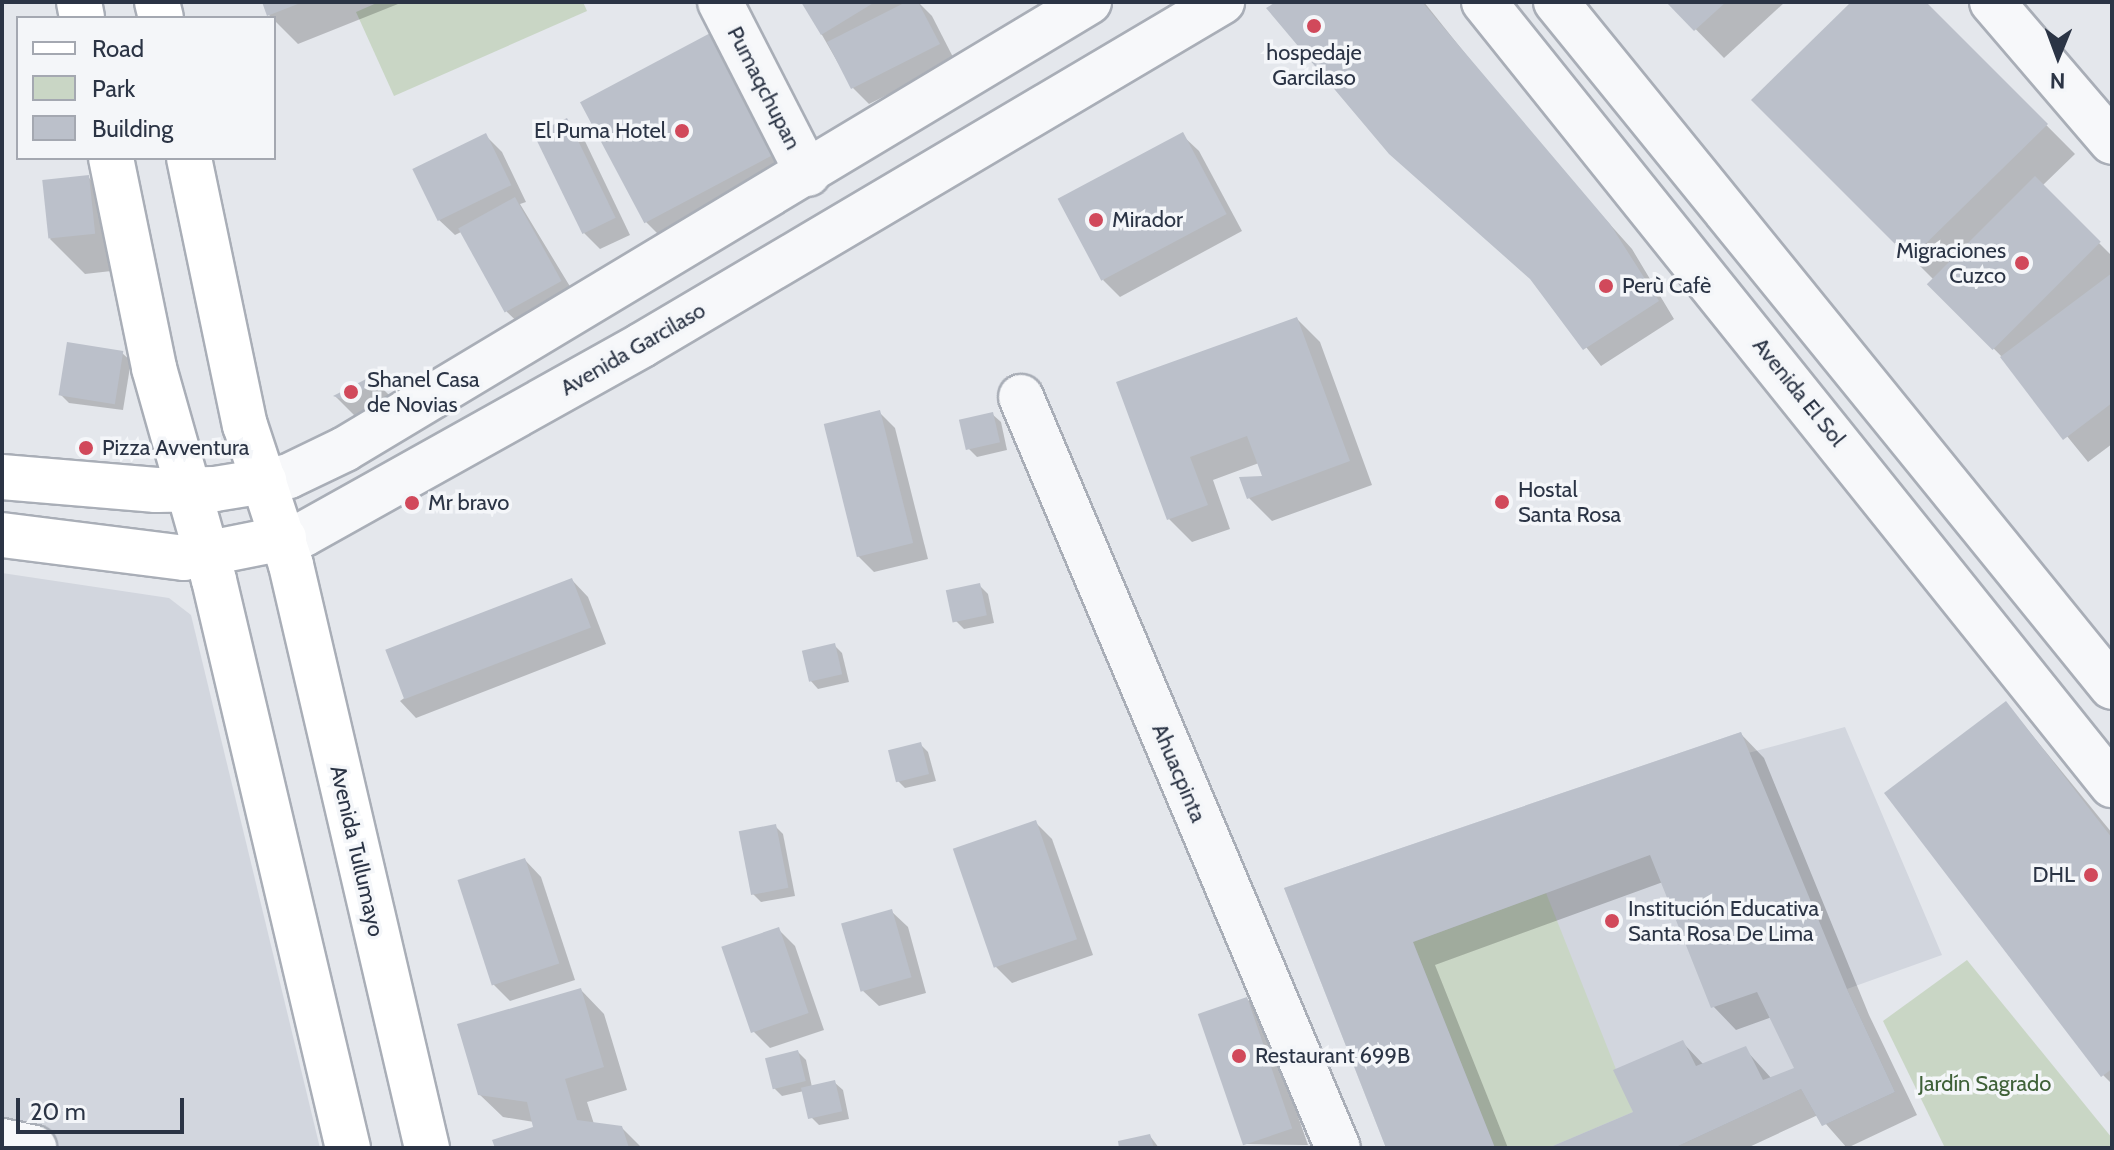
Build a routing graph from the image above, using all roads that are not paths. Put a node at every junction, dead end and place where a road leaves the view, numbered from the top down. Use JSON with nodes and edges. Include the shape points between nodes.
{"nodes":[{"id":1,"x":720,"y":2,"type":"edge"},
{"id":2,"x":1089,"y":2,"type":"edge"},
{"id":3,"x":1222,"y":2,"type":"edge"},
{"id":4,"x":1484,"y":2,"type":"edge"},
{"id":5,"x":1556,"y":2,"type":"edge"},
{"id":6,"x":1992,"y":2,"type":"edge"},
{"id":7,"x":2112,"y":142,"type":"edge"},
{"id":8,"x":111,"y":160,"type":"edge"},
{"id":9,"x":189,"y":160,"type":"edge"},
{"id":10,"x":808,"y":174,"type":"junction"},
{"id":11,"x":1021,"y":397,"type":"dead end"},
{"id":12,"x":261,"y":472,"type":"junction"},
{"id":13,"x":2,"y":477,"type":"edge"},
{"id":14,"x":186,"y":489,"type":"junction"},
{"id":15,"x":2,"y":535,"type":"edge"},
{"id":16,"x":286,"y":546,"type":"junction"},
{"id":17,"x":210,"y":567,"type":"junction"},
{"id":18,"x":2112,"y":687,"type":"edge"},
{"id":19,"x":2112,"y":785,"type":"edge"},
{"id":20,"x":2,"y":1141,"type":"edge"},
{"id":21,"x":34,"y":1148,"type":"edge"},
{"id":22,"x":348,"y":1148,"type":"edge"},
{"id":23,"x":427,"y":1148,"type":"edge"},
{"id":24,"x":1338,"y":1148,"type":"edge"}],
"edges":[{"from":1,"to":10,"type":"street","name":"Pumaqchupan"},
{"from":2,"to":10,"type":"street"},
{"from":3,"to":16,"type":"street","name":"Avenida Garcilaso","via":[[642,345]]},
{"from":4,"to":19,"type":"street","name":"Avenida El Sol"},
{"from":5,"to":18,"type":"street"},
{"from":6,"to":7,"type":"street"},
{"from":8,"to":14,"type":"main road"},
{"from":9,"to":12,"type":"main road","via":[[243,415]]},
{"from":10,"to":12,"type":"street","via":[[345,449],[289,476]]},
{"from":11,"to":24,"type":"street","name":"Ahuacpinta"},
{"from":12,"to":14,"type":"main road"},
{"from":12,"to":16,"type":"main road","name":"Avenida Tullumayo"},
{"from":13,"to":14,"type":"main road"},
{"from":14,"to":17,"type":"main road"},
{"from":15,"to":17,"type":"main road","name":"Avenida Garcilaso"},
{"from":16,"to":17,"type":"main road","name":"Avenida Garcilaso"},
{"from":16,"to":23,"type":"main road","name":"Avenida Tullumayo"},
{"from":17,"to":22,"type":"main road"},
{"from":20,"to":21,"type":"street"}]}
